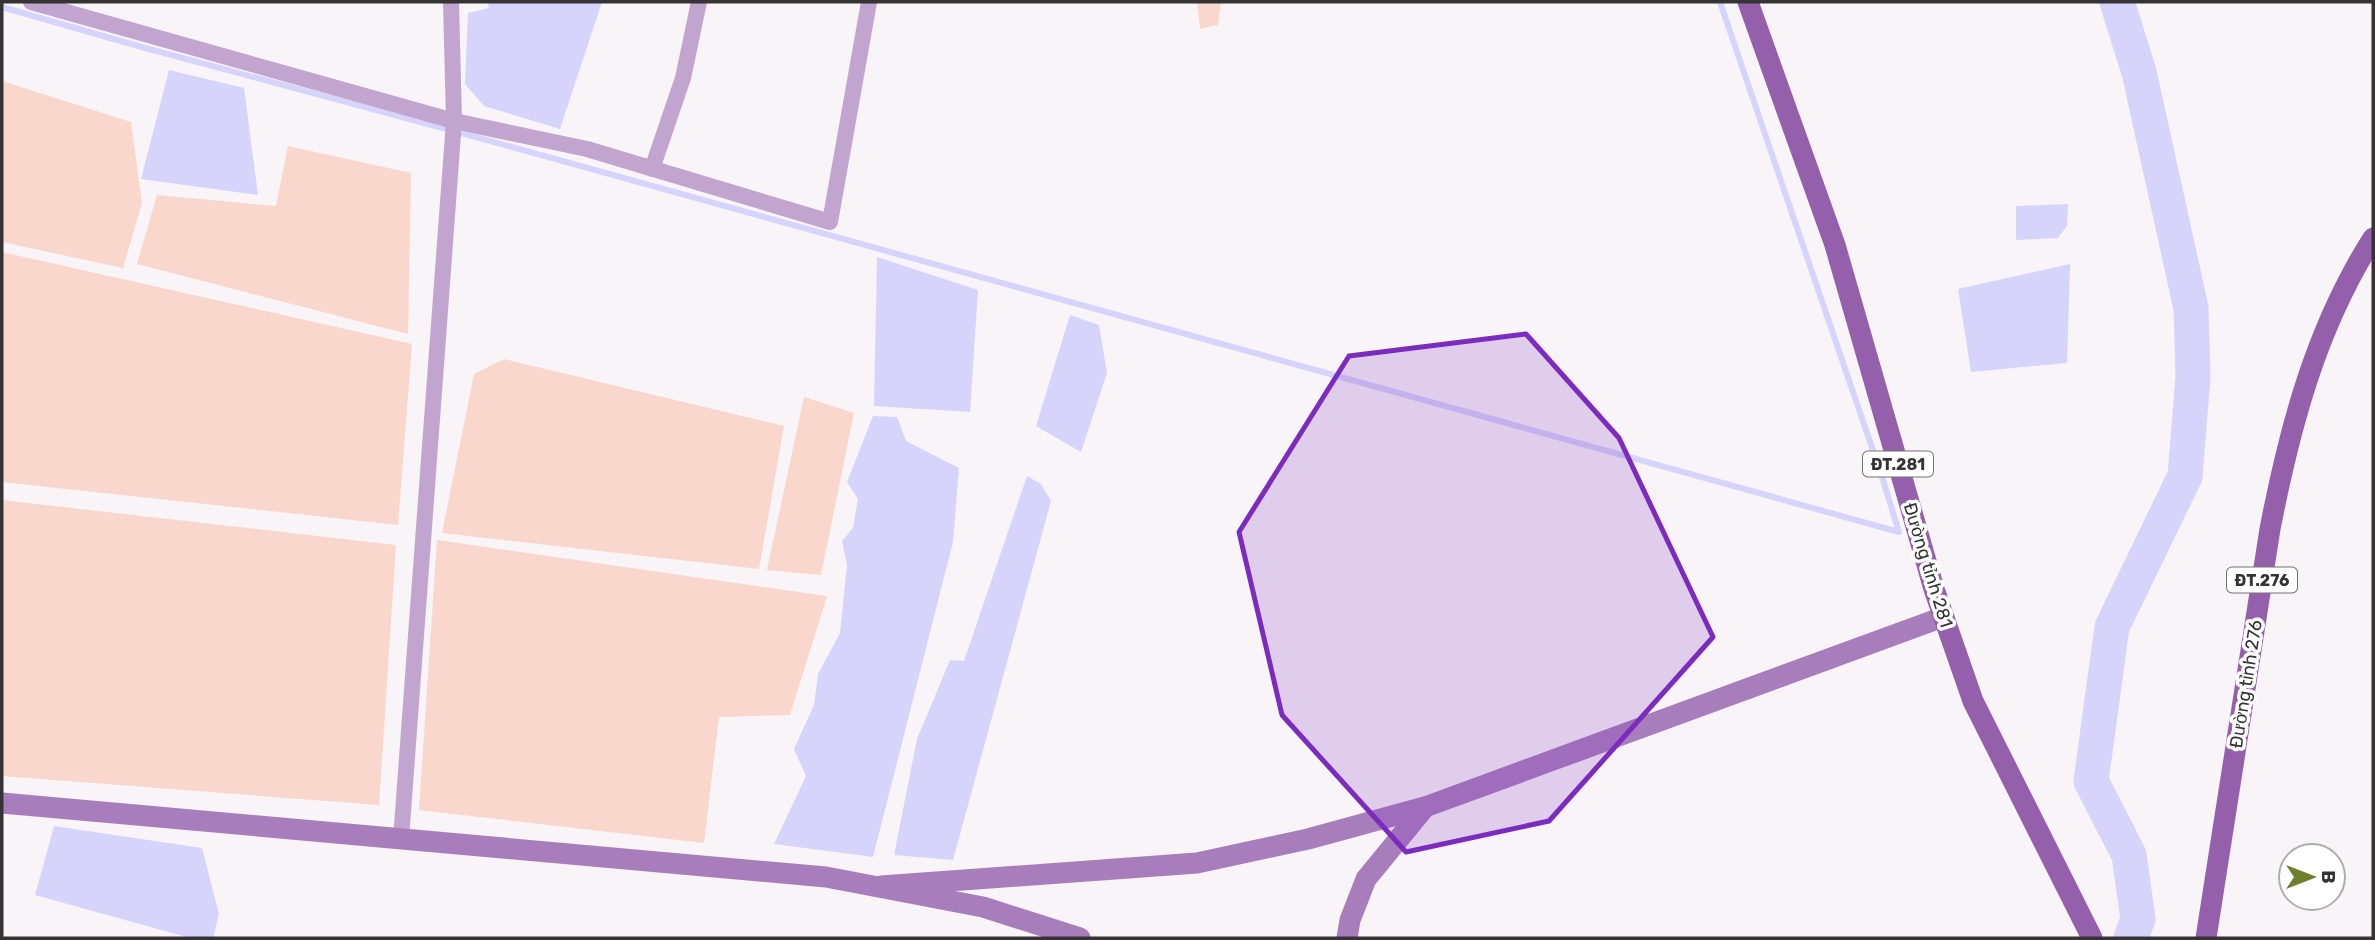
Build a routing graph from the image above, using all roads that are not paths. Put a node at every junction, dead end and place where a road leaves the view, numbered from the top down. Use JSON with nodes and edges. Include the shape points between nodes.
{"nodes":[{"id":1,"x":31,"y":2,"type":"edge"},
{"id":2,"x":451,"y":2,"type":"edge"},
{"id":3,"x":699,"y":2,"type":"edge"},
{"id":4,"x":869,"y":2,"type":"edge"},
{"id":5,"x":1748,"y":2,"type":"edge"},
{"id":6,"x":454,"y":121,"type":"junction"},
{"id":7,"x":652,"y":169,"type":"junction"},
{"id":8,"x":2373,"y":239,"type":"edge"},
{"id":9,"x":1943,"y":617,"type":"junction"},
{"id":10,"x":2,"y":803,"type":"edge"},
{"id":11,"x":1425,"y":807,"type":"junction"},
{"id":12,"x":401,"y":839,"type":"junction"},
{"id":13,"x":881,"y":886,"type":"junction"},
{"id":14,"x":1080,"y":938,"type":"edge"},
{"id":15,"x":1348,"y":938,"type":"edge"},
{"id":16,"x":2092,"y":938,"type":"edge"},
{"id":17,"x":2206,"y":938,"type":"edge"}],
"edges":[{"from":1,"to":6,"type":"street"},
{"from":2,"to":6,"type":"street"},
{"from":3,"to":7,"type":"street","via":[[680,89]]},
{"from":4,"to":7,"type":"street","via":[[830,222]]},
{"from":5,"to":9,"type":"main road","name":"Đường tỉnh 281","number":"ĐT.281","via":[[1835,246]]},
{"from":6,"to":7,"type":"street","via":[[587,149]]},
{"from":6,"to":12,"type":"street"},
{"from":8,"to":17,"type":"main road","name":"Đường tỉnh 276","number":"ĐT.276","via":[[2329,319],[2305,383],[2282,468]]},
{"from":9,"to":11,"type":"main road"},
{"from":9,"to":16,"type":"main road","name":"Đường tỉnh 281","number":"ĐT.281","via":[[1973,701]]},
{"from":10,"to":12,"type":"main road"},
{"from":11,"to":13,"type":"main road","via":[[1197,863]]},
{"from":11,"to":15,"type":"main road","via":[[1366,879]]},
{"from":12,"to":13,"type":"main road","via":[[826,877]]},
{"from":13,"to":14,"type":"main road","via":[[983,907]]}]}
